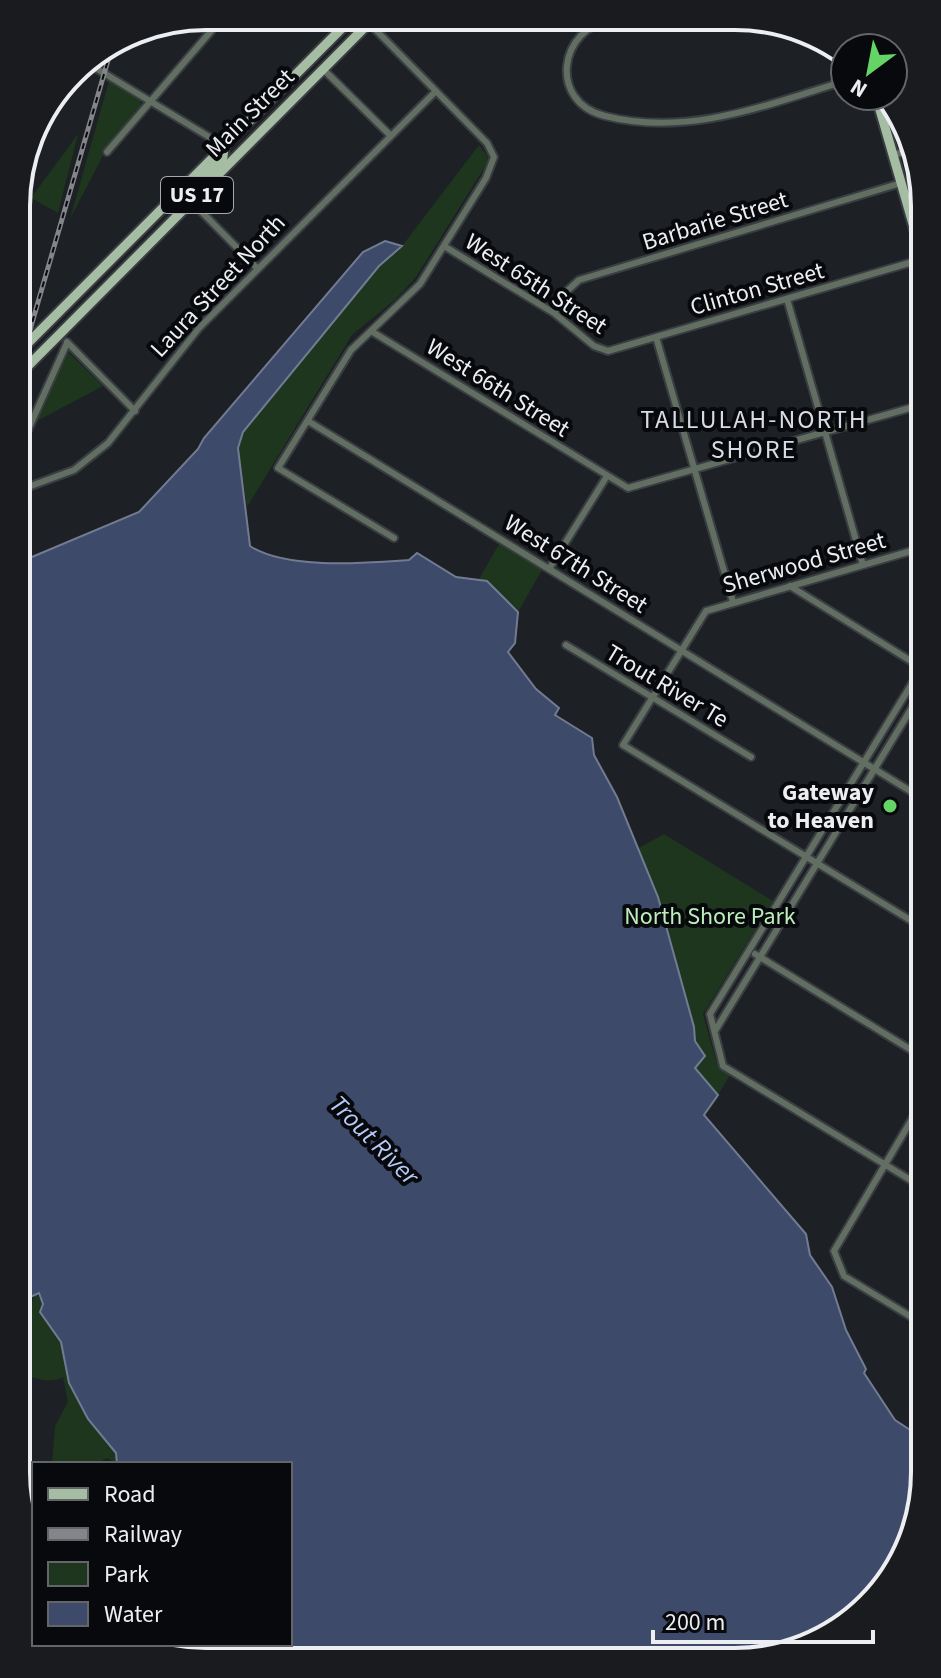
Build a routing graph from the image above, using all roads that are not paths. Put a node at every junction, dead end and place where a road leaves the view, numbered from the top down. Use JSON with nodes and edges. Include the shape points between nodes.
{"nodes":[{"id":1,"x":212,"y":30,"type":"edge"},
{"id":2,"x":340,"y":30,"type":"edge"},
{"id":3,"x":362,"y":30,"type":"edge"},
{"id":4,"x":381,"y":30,"type":"edge"},
{"id":5,"x":585,"y":30,"type":"edge"},
{"id":6,"x":96,"y":68,"type":"edge"},
{"id":7,"x":323,"y":69,"type":"junction"},
{"id":8,"x":829,"y":86,"type":"edge"},
{"id":9,"x":436,"y":91,"type":"junction"},
{"id":10,"x":150,"y":101,"type":"junction"},
{"id":11,"x":881,"y":112,"type":"edge"},
{"id":12,"x":391,"y":136,"type":"junction"},
{"id":13,"x":224,"y":146,"type":"junction"},
{"id":14,"x":107,"y":152,"type":"dead end"},
{"id":15,"x":903,"y":152,"type":"edge"},
{"id":16,"x":893,"y":155,"type":"junction"},
{"id":17,"x":901,"y":183,"type":"junction"},
{"id":18,"x":191,"y":201,"type":"junction"},
{"id":19,"x":911,"y":217,"type":"edge"},
{"id":20,"x":160,"y":232,"type":"junction"},
{"id":21,"x":444,"y":246,"type":"junction"},
{"id":22,"x":911,"y":262,"type":"edge"},
{"id":23,"x":257,"y":268,"type":"junction"},
{"id":24,"x":84,"y":287,"type":"junction"},
{"id":25,"x":95,"y":297,"type":"junction"},
{"id":26,"x":787,"y":299,"type":"junction"},
{"id":27,"x":554,"y":313,"type":"junction"},
{"id":28,"x":371,"y":331,"type":"junction"},
{"id":29,"x":58,"y":335,"type":"junction"},
{"id":30,"x":656,"y":337,"type":"junction"},
{"id":31,"x":30,"y":341,"type":"edge"},
{"id":32,"x":67,"y":343,"type":"junction"},
{"id":33,"x":608,"y":351,"type":"joint"},
{"id":34,"x":30,"y":364,"type":"edge"},
{"id":35,"x":911,"y":408,"type":"edge"},
{"id":36,"x":135,"y":411,"type":"junction"},
{"id":37,"x":308,"y":421,"type":"junction"},
{"id":38,"x":30,"y":425,"type":"edge"},
{"id":39,"x":826,"y":432,"type":"junction"},
{"id":40,"x":694,"y":471,"type":"junction"},
{"id":41,"x":607,"y":476,"type":"junction"},
{"id":42,"x":30,"y":487,"type":"edge"},
{"id":43,"x":394,"y":538,"type":"dead end"},
{"id":44,"x":911,"y":551,"type":"edge"},
{"id":45,"x":863,"y":565,"type":"junction"},
{"id":46,"x":549,"y":569,"type":"junction"},
{"id":47,"x":790,"y":586,"type":"junction"},
{"id":48,"x":733,"y":602,"type":"junction"},
{"id":49,"x":566,"y":645,"type":"dead end"},
{"id":50,"x":681,"y":649,"type":"junction"},
{"id":51,"x":911,"y":664,"type":"edge"},
{"id":52,"x":911,"y":682,"type":"edge"},
{"id":53,"x":652,"y":697,"type":"junction"},
{"id":54,"x":911,"y":709,"type":"edge"},
{"id":55,"x":751,"y":757,"type":"dead end"},
{"id":56,"x":863,"y":762,"type":"junction"},
{"id":57,"x":873,"y":769,"type":"junction"},
{"id":58,"x":911,"y":792,"type":"edge"},
{"id":59,"x":805,"y":856,"type":"junction"},
{"id":60,"x":817,"y":863,"type":"junction"},
{"id":61,"x":911,"y":920,"type":"edge"},
{"id":62,"x":748,"y":950,"type":"junction"},
{"id":63,"x":758,"y":956,"type":"junction"},
{"id":64,"x":715,"y":1031,"type":"junction"},
{"id":65,"x":911,"y":1050,"type":"edge"},
{"id":66,"x":911,"y":1120,"type":"edge"},
{"id":67,"x":884,"y":1163,"type":"junction"},
{"id":68,"x":911,"y":1180,"type":"edge"},
{"id":69,"x":911,"y":1317,"type":"edge"}],
"edges":[{"from":1,"to":10,"type":"street"},
{"from":2,"to":13,"type":"main road","name":"Main Street","number":"US 17"},
{"from":3,"to":7,"type":"main road","name":"Main Street","number":"US 17"},
{"from":4,"to":9,"type":"street"},
{"from":5,"to":8,"type":"street","via":[[573,42],[567,75],[584,105],[604,116],[683,123],[720,119]]},
{"from":6,"to":10,"type":"street"},
{"from":7,"to":12,"type":"street"},
{"from":7,"to":18,"type":"main road","name":"Main Street","number":"US 17"},
{"from":9,"to":12,"type":"street","name":"Laura Street North"},
{"from":9,"to":21,"type":"street","via":[[494,157]]},
{"from":10,"to":13,"type":"street"},
{"from":10,"to":14,"type":"street"},
{"from":11,"to":16,"type":"main road"},
{"from":12,"to":23,"type":"street","name":"Laura Street North"},
{"from":13,"to":20,"type":"main road","via":[[223,157]]},
{"from":13,"to":24,"type":"main road","name":"Main Street","number":"US 17"},
{"from":15,"to":16,"type":"street"},
{"from":16,"to":17,"type":"main road"},
{"from":17,"to":19,"type":"main road"},
{"from":17,"to":27,"type":"street","name":"Barbarie Street","via":[[579,280]]},
{"from":18,"to":20,"type":"main road","name":"Main Street","number":"US 17"},
{"from":18,"to":23,"type":"street"},
{"from":20,"to":25,"type":"main road","name":"Main Street","number":"US 17"},
{"from":21,"to":27,"type":"street","name":"West 65th Street"},
{"from":21,"to":28,"type":"street","via":[[411,296]]},
{"from":22,"to":26,"type":"street","name":"Clinton Street"},
{"from":23,"to":36,"type":"street","name":"Laura Street North","via":[[184,346]]},
{"from":24,"to":25,"type":"street"},
{"from":24,"to":31,"type":"main road","name":"Main Street","number":"US 17"},
{"from":25,"to":29,"type":"main road","name":"Main Street","number":"US 17"},
{"from":26,"to":30,"type":"street","name":"Clinton Street"},
{"from":26,"to":39,"type":"street"},
{"from":27,"to":33,"type":"street","name":"West 65th Street"},
{"from":28,"to":37,"type":"street","via":[[351,350]]},
{"from":28,"to":41,"type":"street","name":"West 66th Street"},
{"from":29,"to":32,"type":"street"},
{"from":29,"to":34,"type":"main road","name":"Main Street","number":"US 17"},
{"from":30,"to":33,"type":"street","name":"Clinton Street"},
{"from":30,"to":40,"type":"street"},
{"from":32,"to":36,"type":"street"},
{"from":32,"to":38,"type":"street"},
{"from":35,"to":39,"type":"street","name":"West 66th Street"},
{"from":36,"to":42,"type":"street","name":"Laura Street North","via":[[89,460]]},
{"from":37,"to":43,"type":"street","via":[[278,468]]},
{"from":37,"to":46,"type":"street","name":"West 67th Street"},
{"from":39,"to":40,"type":"street","name":"West 66th Street"},
{"from":39,"to":45,"type":"street"},
{"from":40,"to":41,"type":"street","name":"West 66th Street","via":[[628,488]]},
{"from":40,"to":48,"type":"street"},
{"from":41,"to":46,"type":"street"},
{"from":44,"to":45,"type":"street","name":"Sherwood Street"},
{"from":45,"to":47,"type":"street","name":"Sherwood Street"},
{"from":46,"to":50,"type":"street","name":"West 67th Street"},
{"from":47,"to":48,"type":"street","name":"Sherwood Street"},
{"from":47,"to":51,"type":"street"},
{"from":48,"to":50,"type":"street","name":"Sherwood Street","via":[[702,615]]},
{"from":49,"to":53,"type":"street","name":"Trout River Te"},
{"from":50,"to":53,"type":"street"},
{"from":50,"to":56,"type":"street","name":"West 67th Street"},
{"from":52,"to":56,"type":"street"},
{"from":53,"to":55,"type":"street","name":"Trout River Te"},
{"from":53,"to":59,"type":"street","via":[[623,745]]},
{"from":54,"to":57,"type":"street"},
{"from":56,"to":57,"type":"street","name":"West 67th Street"},
{"from":56,"to":59,"type":"street"},
{"from":57,"to":58,"type":"street","name":"West 67th Street"},
{"from":57,"to":60,"type":"street"},
{"from":59,"to":60,"type":"street"},
{"from":59,"to":62,"type":"street"},
{"from":60,"to":61,"type":"street"},
{"from":60,"to":63,"type":"street"},
{"from":62,"to":63,"type":"street"},
{"from":62,"to":64,"type":"street","via":[[710,1014]]},
{"from":63,"to":64,"type":"street"},
{"from":63,"to":65,"type":"street"},
{"from":64,"to":67,"type":"street","via":[[723,1066]]},
{"from":66,"to":67,"type":"street"},
{"from":67,"to":68,"type":"street"},
{"from":67,"to":69,"type":"street","via":[[836,1243],[836,1263],[844,1276]]}]}
